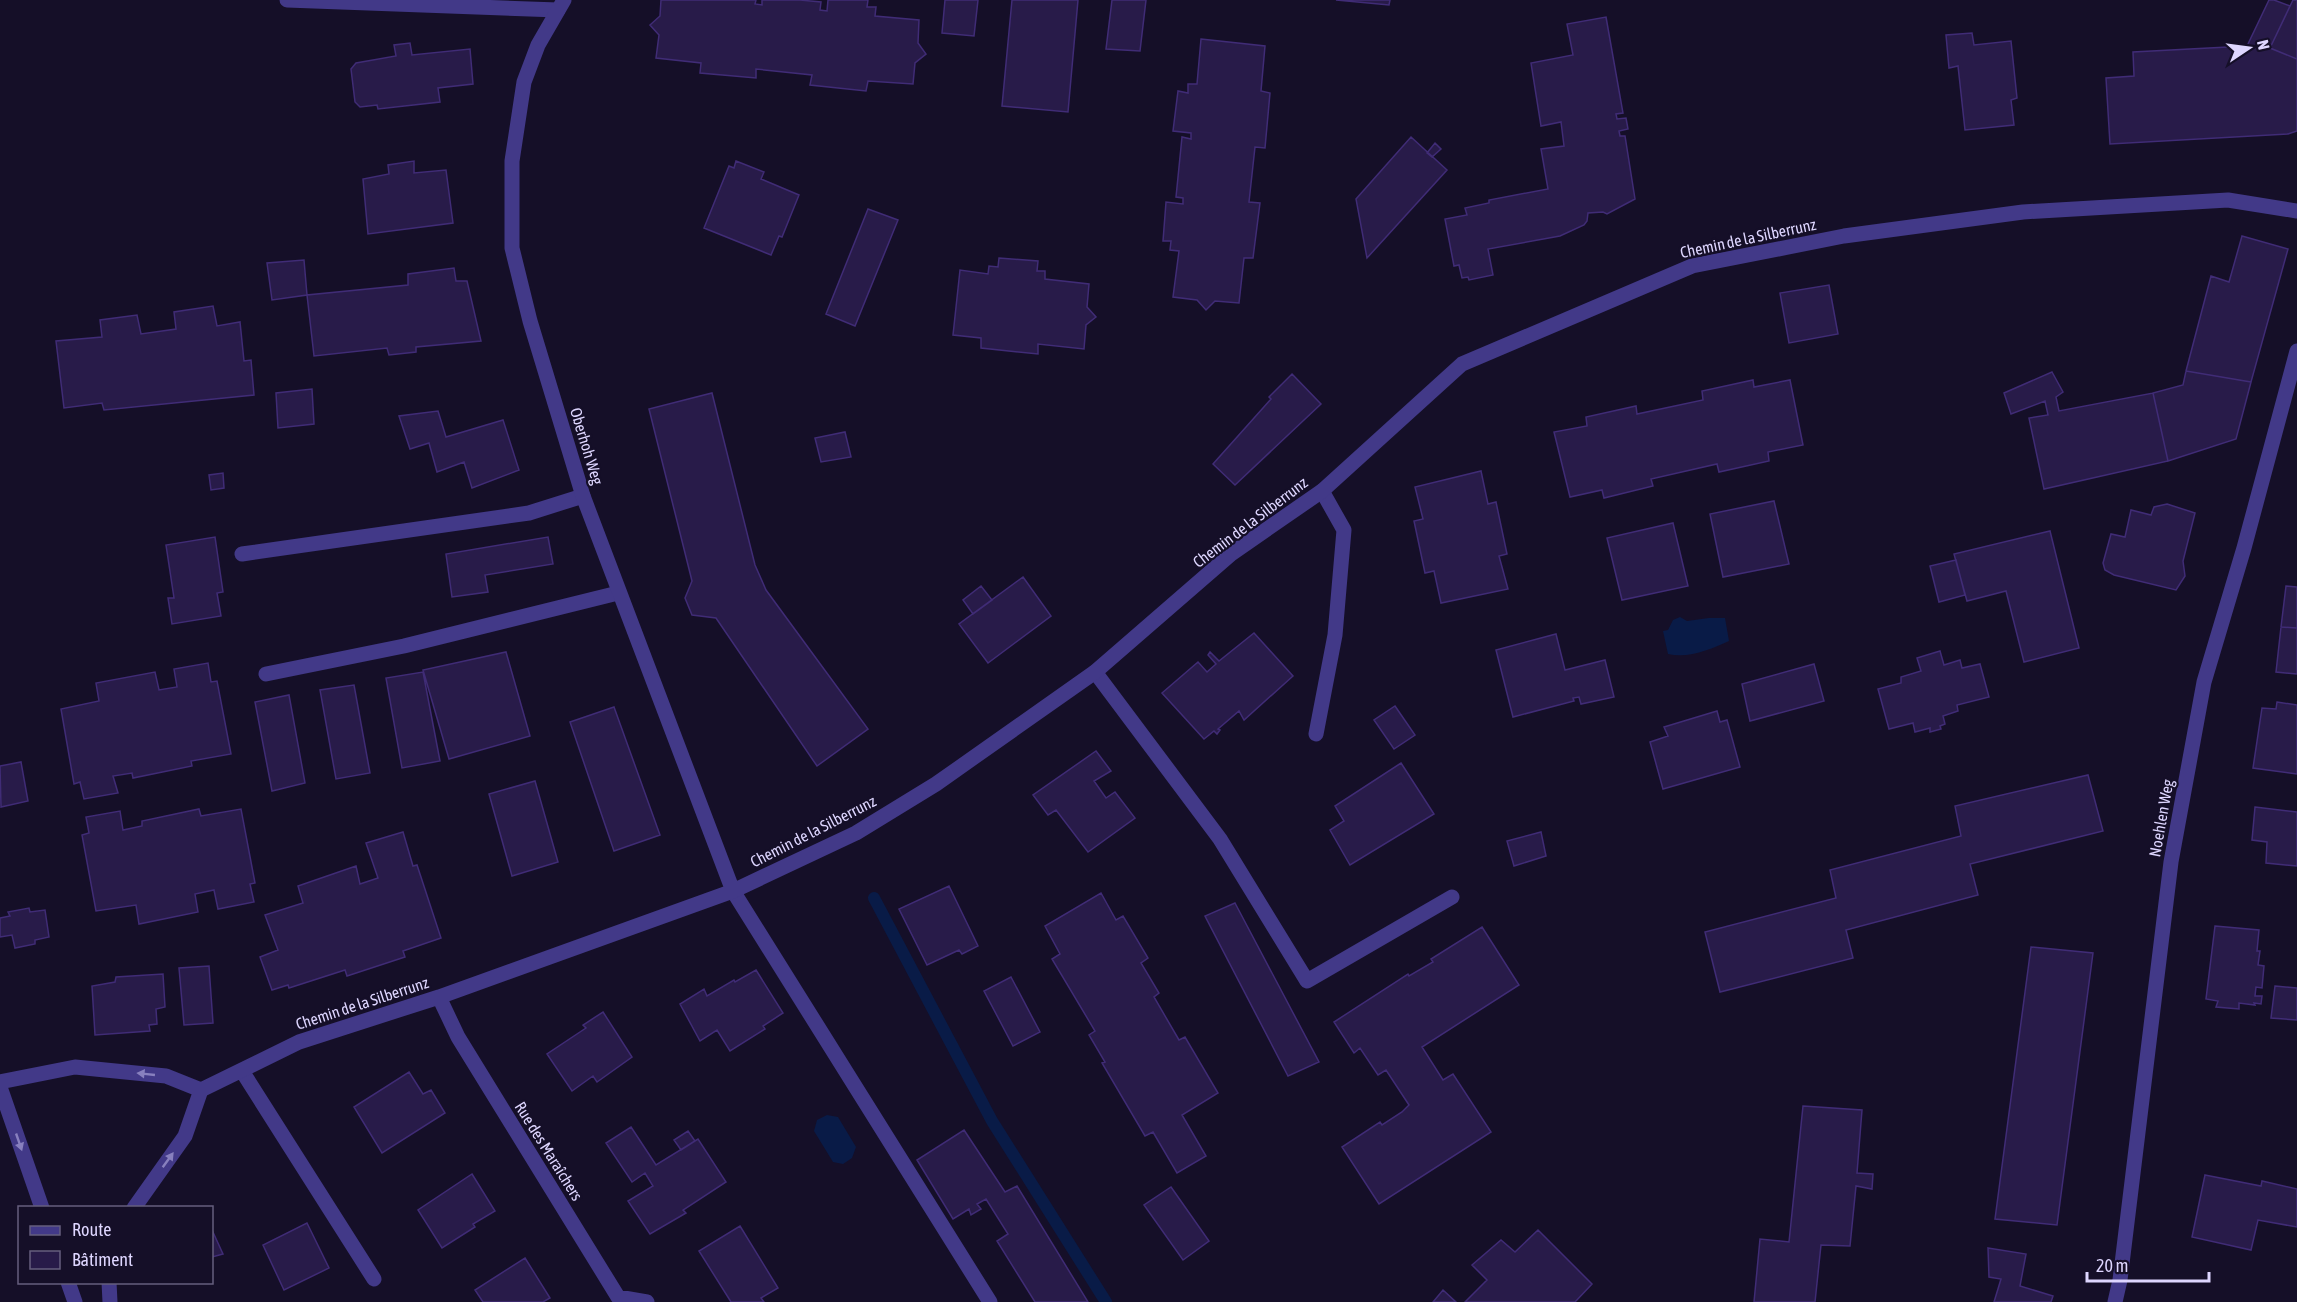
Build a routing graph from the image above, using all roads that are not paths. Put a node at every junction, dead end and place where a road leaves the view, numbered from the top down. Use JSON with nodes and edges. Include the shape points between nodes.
{"nodes":[{"id":1,"x":287,"y":0,"type":"edge"},
{"id":2,"x":561,"y":5,"type":"edge"},
{"id":3,"x":2297,"y":212,"type":"edge"},
{"id":4,"x":2297,"y":351,"type":"edge"},
{"id":5,"x":1322,"y":491,"type":"junction"},
{"id":6,"x":583,"y":496,"type":"junction"},
{"id":7,"x":242,"y":554,"type":"dead end"},
{"id":8,"x":618,"y":593,"type":"junction"},
{"id":9,"x":1095,"y":672,"type":"junction"},
{"id":10,"x":266,"y":674,"type":"dead end"},
{"id":11,"x":1316,"y":734,"type":"dead end"},
{"id":12,"x":733,"y":891,"type":"junction"},
{"id":13,"x":1452,"y":897,"type":"dead end"},
{"id":14,"x":439,"y":997,"type":"junction"},
{"id":15,"x":242,"y":1071,"type":"junction"},
{"id":16,"x":0,"y":1084,"type":"edge"},
{"id":17,"x":201,"y":1090,"type":"junction"},
{"id":18,"x":41,"y":1206,"type":"edge"},
{"id":19,"x":135,"y":1206,"type":"edge"},
{"id":20,"x":374,"y":1279,"type":"dead end"},
{"id":21,"x":69,"y":1284,"type":"edge"},
{"id":22,"x":109,"y":1284,"type":"edge"},
{"id":23,"x":75,"y":1302,"type":"edge"},
{"id":24,"x":110,"y":1302,"type":"edge"},
{"id":25,"x":647,"y":1302,"type":"edge"},
{"id":26,"x":990,"y":1302,"type":"edge"},
{"id":27,"x":2115,"y":1302,"type":"edge"}],
"edges":[{"from":1,"to":2,"type":"street"},
{"from":2,"to":6,"type":"street","name":"Oberhoh Weg","via":[[538,45],[524,82],[512,161],[512,248]]},
{"from":3,"to":5,"type":"street","name":"Chemin de la Silberrunz","via":[[2228,200],[2023,212],[1844,236],[1692,266],[1462,364]]},
{"from":4,"to":27,"type":"street","name":"Noehlen Weg","via":[[2204,682],[2171,862]]},
{"from":5,"to":9,"type":"street","name":"Chemin de la Silberrunz","via":[[1231,554]]},
{"from":5,"to":11,"type":"street","via":[[1344,530],[1335,635]]},
{"from":6,"to":7,"type":"street","via":[[529,513]]},
{"from":6,"to":8,"type":"street","name":"Oberhoh Weg"},
{"from":8,"to":10,"type":"street","via":[[404,646]]},
{"from":8,"to":12,"type":"street","name":"Oberhoh Weg"},
{"from":9,"to":12,"type":"street","name":"Chemin de la Silberrunz","via":[[936,784],[856,833]]},
{"from":9,"to":13,"type":"street","via":[[1220,839],[1307,981]]},
{"from":12,"to":14,"type":"street","name":"Chemin de la Silberrunz"},
{"from":12,"to":26,"type":"street","name":"Oberhoh Weg"},
{"from":14,"to":15,"type":"street","name":"Chemin de la Silberrunz","via":[[299,1041]]},
{"from":14,"to":25,"type":"street","name":"Rue des Maraîchers","via":[[458,1037],[618,1297]]},
{"from":15,"to":17,"type":"street","name":"Chemin de la Silberrunz"},
{"from":15,"to":20,"type":"street"},
{"from":17,"to":16,"type":"street","one_way":true,"via":[[166,1076],[75,1067]]},
{"from":16,"to":18,"type":"street","one_way":true},
{"from":19,"to":17,"type":"street","one_way":true,"via":[[185,1136]]},
{"from":21,"to":23,"type":"street"},
{"from":22,"to":24,"type":"street"}]}
